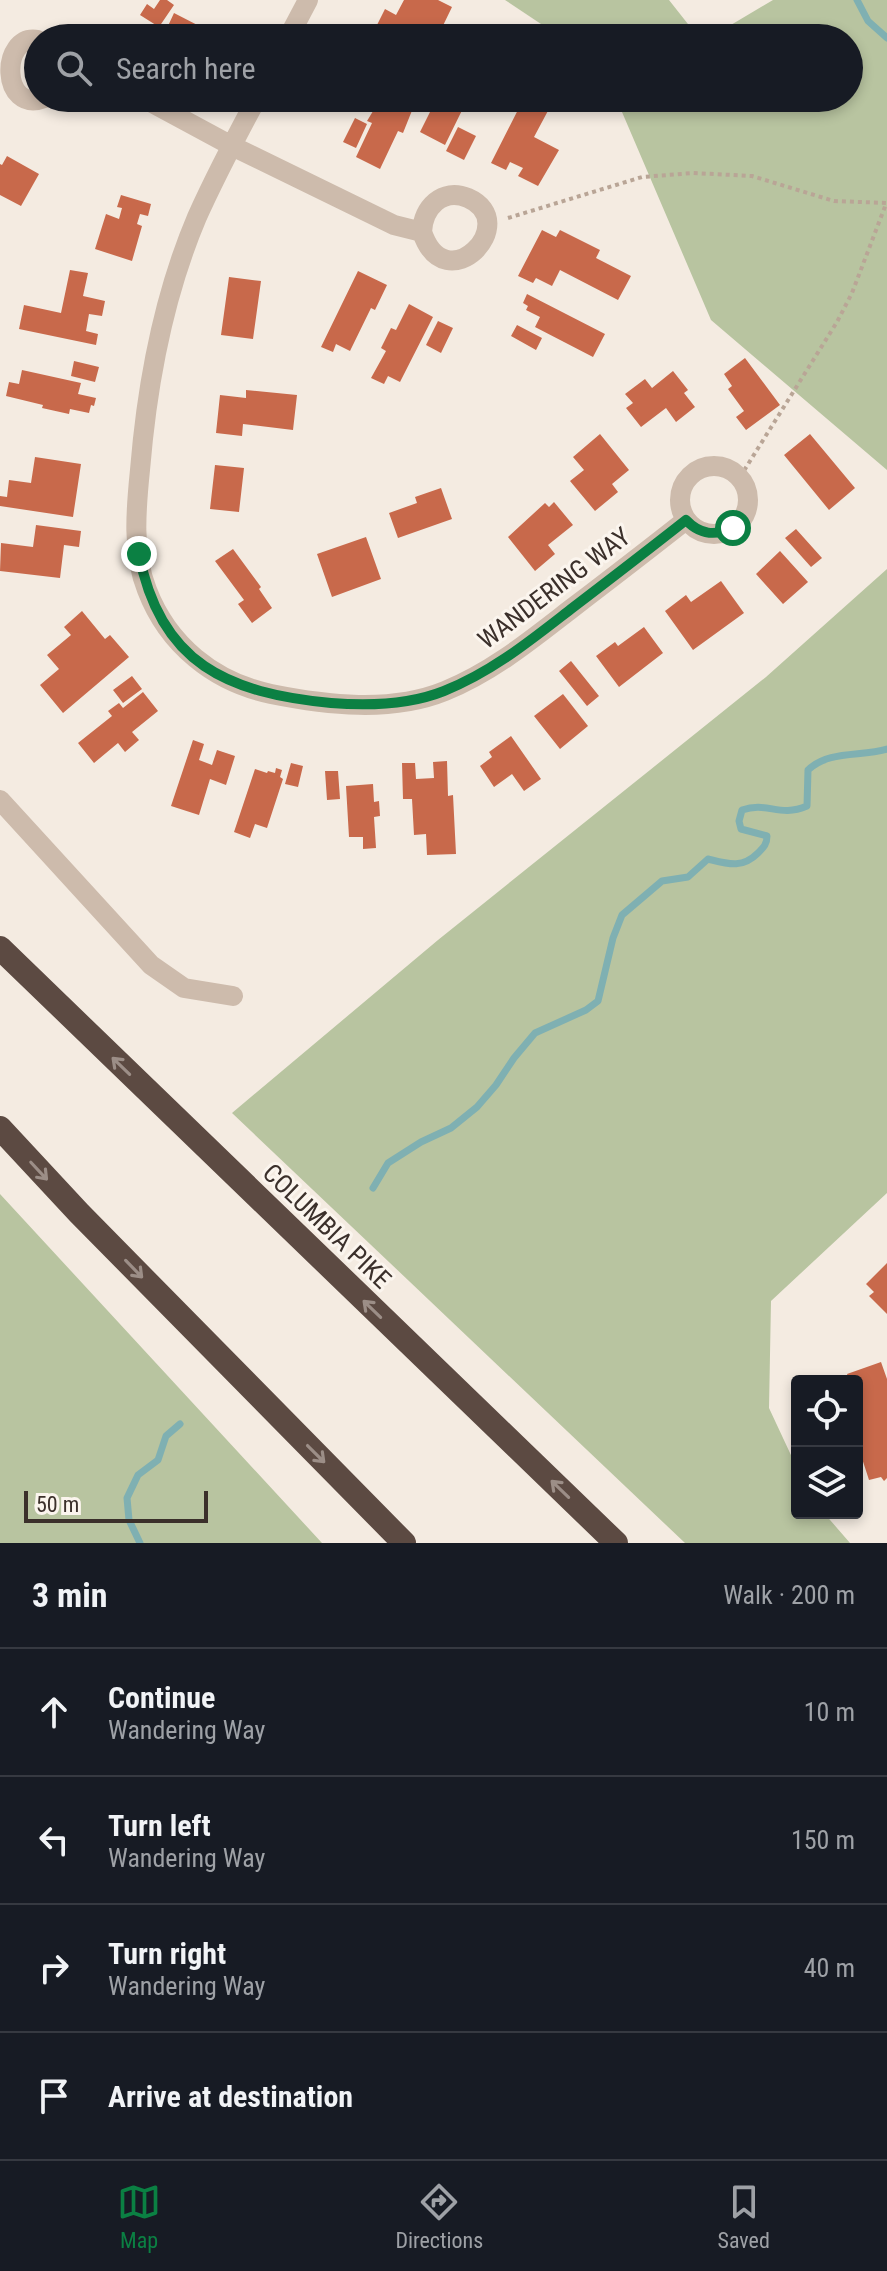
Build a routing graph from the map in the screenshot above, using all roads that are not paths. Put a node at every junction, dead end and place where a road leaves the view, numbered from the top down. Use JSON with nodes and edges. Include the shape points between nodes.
{"nodes":[{"id":1,"x":308,"y":0,"type":"edge"},
{"id":2,"x":295,"y":24,"type":"edge"},
{"id":3,"x":24,"y":41,"type":"edge"},
{"id":4,"x":24,"y":100,"type":"edge"},
{"id":5,"x":169,"y":112,"type":"edge"},
{"id":6,"x":250,"y":112,"type":"edge"},
{"id":7,"x":232,"y":146,"type":"junction"},
{"id":8,"x":422,"y":232,"type":"junction"},
{"id":9,"x":686,"y":520,"type":"junction"},
{"id":10,"x":0,"y":800,"type":"edge"},
{"id":11,"x":0,"y":948,"type":"edge"},
{"id":12,"x":233,"y":996,"type":"dead end"},
{"id":13,"x":0,"y":1128,"type":"edge"},
{"id":14,"x":404,"y":1543,"type":"edge"},
{"id":15,"x":616,"y":1543,"type":"edge"}],
"edges":[{"from":1,"to":2,"type":"street"},
{"from":3,"to":4,"type":"street","via":[[9,48],[0,71],[10,93]]},
{"from":5,"to":7,"type":"street"},
{"from":6,"to":7,"type":"street","name":"WANDERING WAY"},
{"from":7,"to":8,"type":"street","via":[[367,214]]},
{"from":7,"to":9,"type":"street","name":"WANDERING WAY","via":[[197,218],[163,320],[150,381],[136,516],[146,588],[159,617],[204,667],[231,681],[299,700],[374,705],[442,692],[512,655]]},
{"from":8,"to":8,"type":"street","via":[[432,204],[455,195],[475,202],[487,225],[478,249],[453,260],[434,253]]},
{"from":9,"to":9,"type":"street","via":[[680,498],[687,477],[719,465],[740,477],[746,509],[733,528],[713,534]]},
{"from":10,"to":12,"type":"street","via":[[151,965],[184,988]]},
{"from":15,"to":11,"type":"highway","name":"COLUMBIA PIKE","one_way":true},
{"from":13,"to":14,"type":"highway","one_way":true}]}
